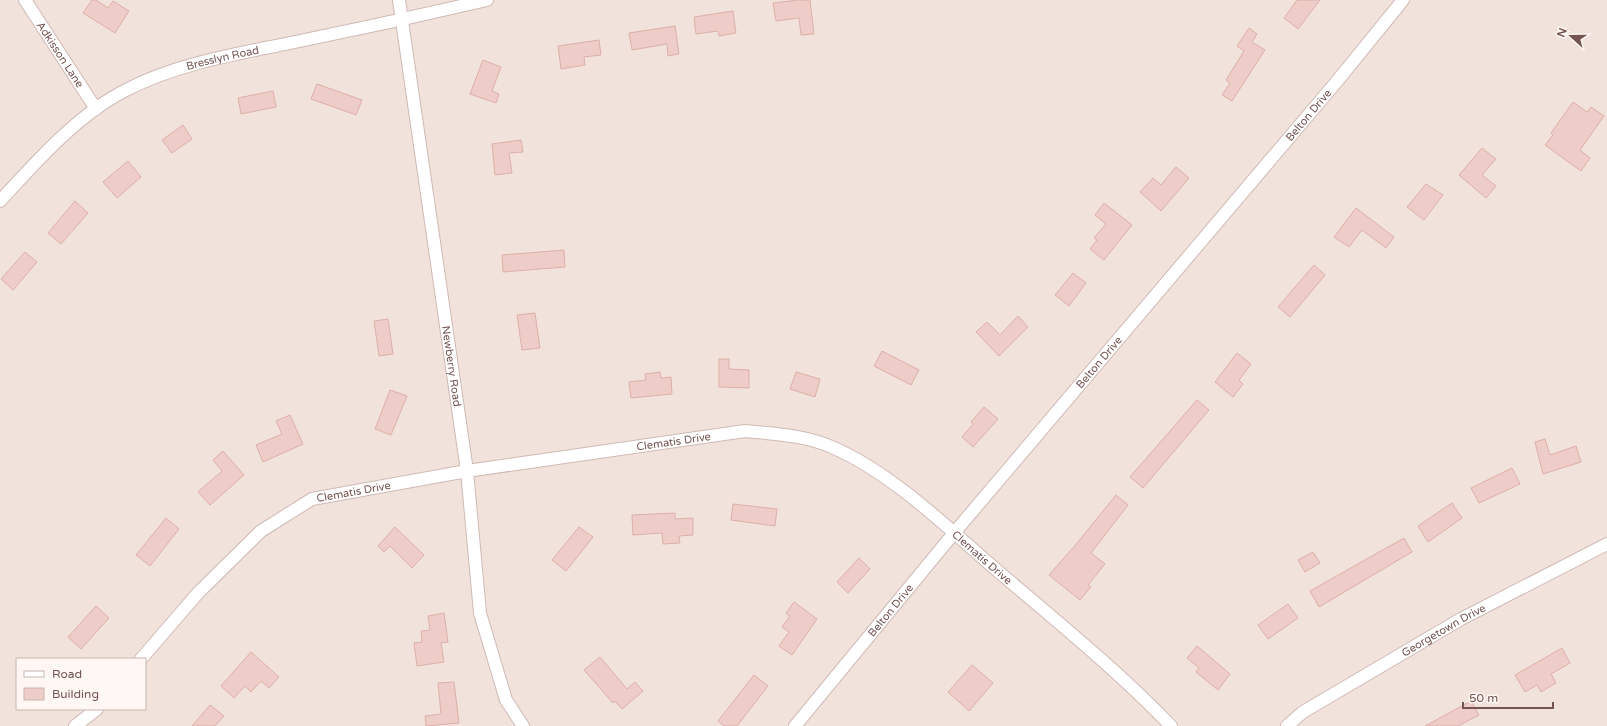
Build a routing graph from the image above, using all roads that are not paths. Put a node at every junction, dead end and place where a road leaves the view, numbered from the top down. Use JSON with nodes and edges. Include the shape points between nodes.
{"nodes":[{"id":1,"x":25,"y":0,"type":"edge"},
{"id":2,"x":399,"y":0,"type":"edge"},
{"id":3,"x":487,"y":0,"type":"edge"},
{"id":4,"x":1403,"y":0,"type":"edge"},
{"id":5,"x":401,"y":21,"type":"junction"},
{"id":6,"x":96,"y":109,"type":"junction"},
{"id":7,"x":0,"y":201,"type":"edge"},
{"id":8,"x":467,"y":471,"type":"junction"},
{"id":9,"x":954,"y":533,"type":"junction"},
{"id":10,"x":1607,"y":544,"type":"edge"},
{"id":11,"x":142,"y":658,"type":"edge"},
{"id":12,"x":96,"y":710,"type":"edge"},
{"id":13,"x":75,"y":726,"type":"edge"},
{"id":14,"x":523,"y":726,"type":"edge"},
{"id":15,"x":795,"y":726,"type":"edge"},
{"id":16,"x":1172,"y":726,"type":"edge"},
{"id":17,"x":1287,"y":726,"type":"edge"}],
"edges":[{"from":1,"to":6,"type":"street","name":"Adkisson Lane"},
{"from":2,"to":5,"type":"street","name":"Newberry Road"},
{"from":3,"to":5,"type":"street","name":"Bresslyn Road"},
{"from":4,"to":9,"type":"street","name":"Belton Drive"},
{"from":5,"to":6,"type":"street","name":"Bresslyn Road","via":[[221,58],[162,74],[126,90]]},
{"from":5,"to":8,"type":"street","name":"Newberry Road"},
{"from":6,"to":7,"type":"street","name":"Bresslyn Road","via":[[41,155]]},
{"from":8,"to":9,"type":"street","name":"Clematis Drive","via":[[745,431],[780,434],[818,442],[857,459]]},
{"from":8,"to":11,"type":"street","name":"Clematis Drive","via":[[312,500],[261,531],[198,593]]},
{"from":8,"to":14,"type":"street","name":"Newberry Road","via":[[480,613],[506,700]]},
{"from":9,"to":15,"type":"street","name":"Belton Drive"},
{"from":9,"to":16,"type":"street","name":"Clematis Drive","via":[[1132,686]]},
{"from":10,"to":17,"type":"street","name":"Georgetown Drive","via":[[1460,619],[1303,712]]},
{"from":12,"to":13,"type":"street"}]}
